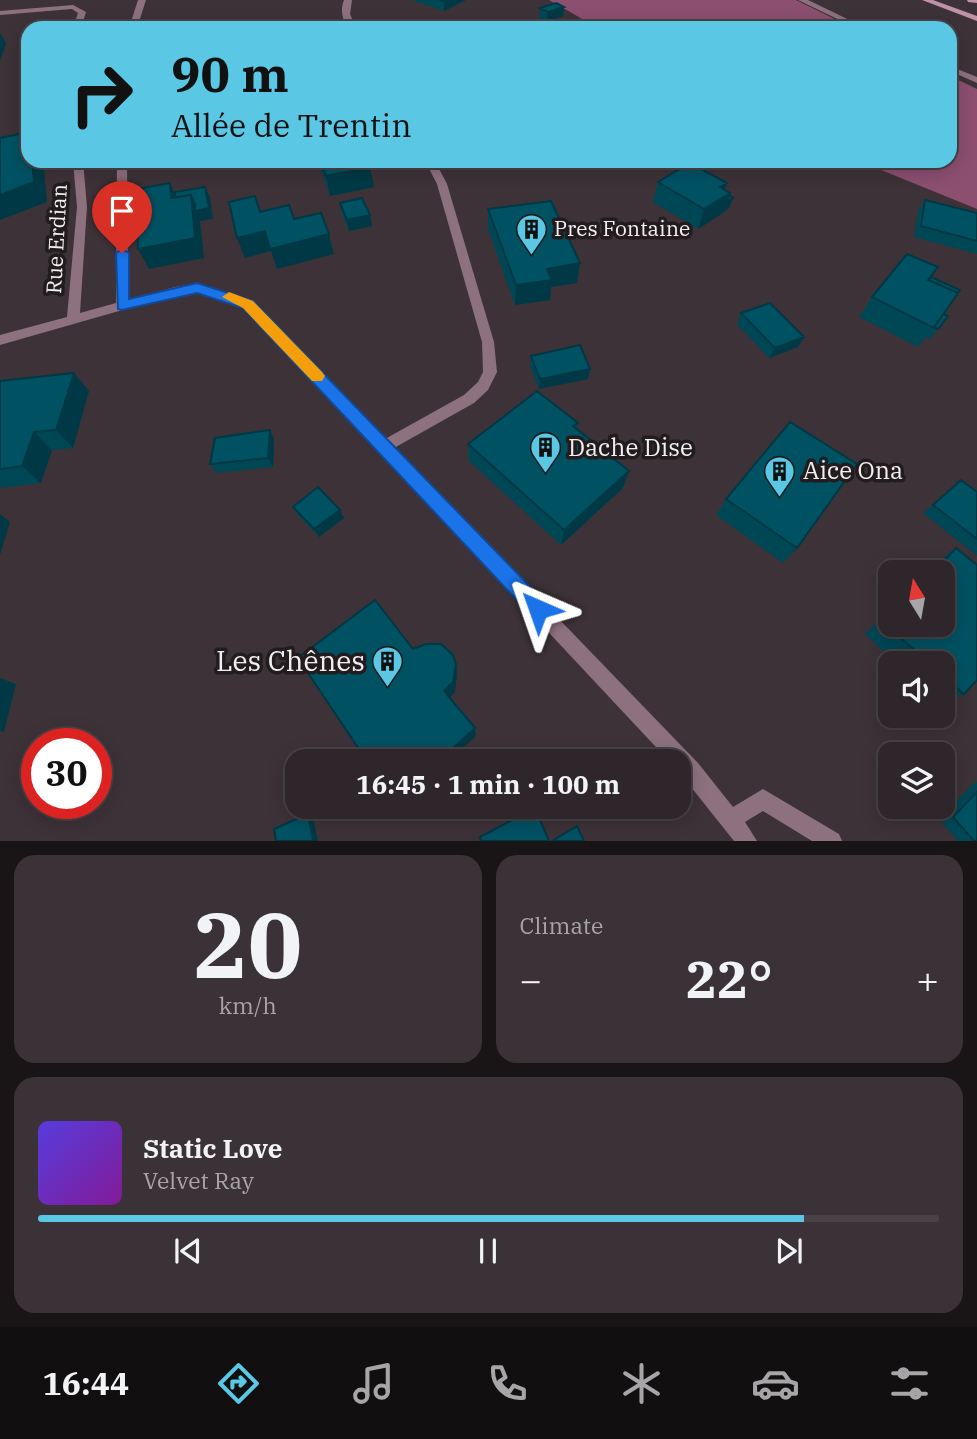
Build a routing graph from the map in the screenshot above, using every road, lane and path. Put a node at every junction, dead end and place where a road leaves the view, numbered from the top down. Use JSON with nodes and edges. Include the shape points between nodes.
{"nodes":[{"id":1,"x":142,"y":0,"type":"edge"},
{"id":2,"x":348,"y":0,"type":"edge"},
{"id":3,"x":802,"y":0,"type":"edge"},
{"id":4,"x":926,"y":0,"type":"edge"},
{"id":5,"x":971,"y":0,"type":"edge"},
{"id":6,"x":977,"y":1,"type":"edge"},
{"id":7,"x":0,"y":13,"type":"edge"},
{"id":8,"x":977,"y":19,"type":"edge"},
{"id":9,"x":79,"y":21,"type":"edge"},
{"id":10,"x":135,"y":21,"type":"edge"},
{"id":11,"x":347,"y":21,"type":"edge"},
{"id":12,"x":847,"y":21,"type":"edge"},
{"id":13,"x":957,"y":71,"type":"edge"},
{"id":14,"x":977,"y":80,"type":"edge"},
{"id":15,"x":79,"y":168,"type":"edge"},
{"id":16,"x":122,"y":168,"type":"edge"},
{"id":17,"x":434,"y":168,"type":"edge"},
{"id":18,"x":122,"y":306,"type":"junction"},
{"id":19,"x":73,"y":319,"type":"junction"},
{"id":20,"x":0,"y":340,"type":"edge"},
{"id":21,"x":384,"y":447,"type":"junction"},
{"id":22,"x":730,"y":820,"type":"junction"},
{"id":23,"x":747,"y":841,"type":"edge"},
{"id":24,"x":832,"y":841,"type":"edge"}],
"edges":[{"from":1,"to":10,"type":"street"},
{"from":2,"to":11,"type":"street"},
{"from":3,"to":12,"type":"street"},
{"from":4,"to":8,"type":"main road"},
{"from":5,"to":6,"type":"main road"},
{"from":7,"to":9,"type":"street","via":[[73,7],[82,12]]},
{"from":13,"to":14,"type":"street"},
{"from":15,"to":19,"type":"street","name":"Rue Erdian","via":[[82,207]]},
{"from":16,"to":18,"type":"street"},
{"from":17,"to":21,"type":"street","via":[[488,342],[490,372],[469,399]]},
{"from":18,"to":19,"type":"street"},
{"from":18,"to":21,"type":"street","via":[[197,288],[248,304]]},
{"from":19,"to":20,"type":"street"},
{"from":21,"to":22,"type":"street","via":[[691,770]]},
{"from":22,"to":23,"type":"street"},
{"from":22,"to":24,"type":"street","via":[[763,799]]}]}
